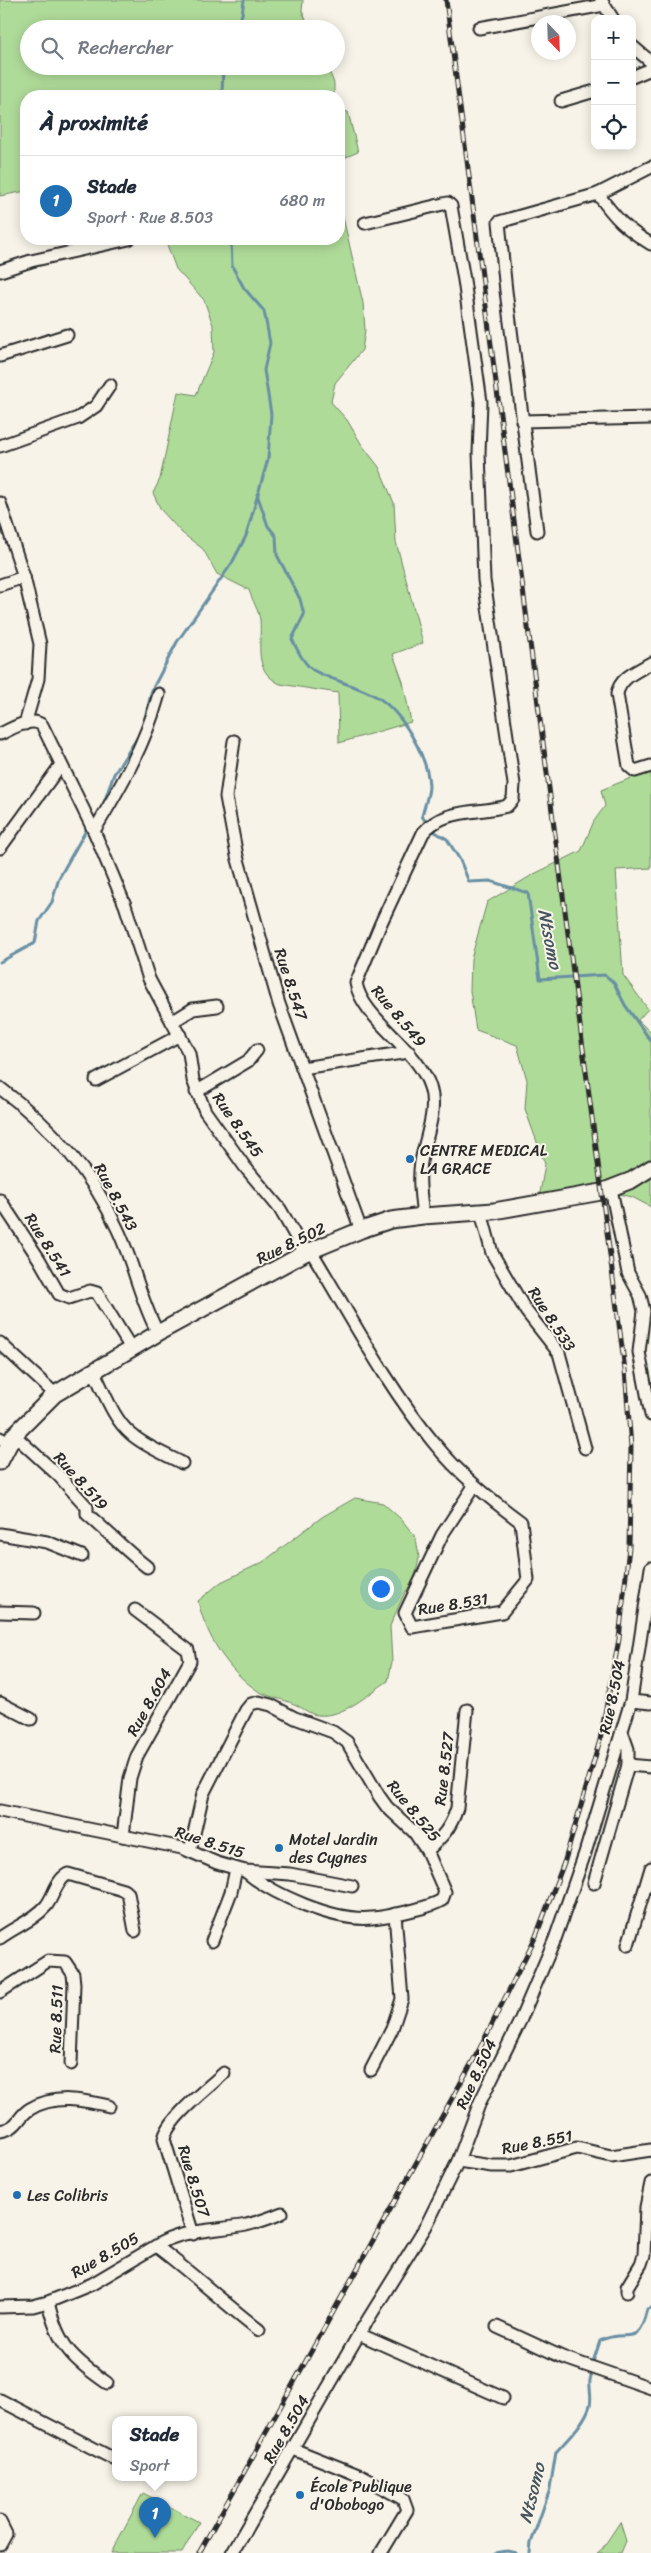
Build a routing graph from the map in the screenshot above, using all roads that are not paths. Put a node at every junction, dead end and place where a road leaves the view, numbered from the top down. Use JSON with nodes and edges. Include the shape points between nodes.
{"nodes":[{"id":1,"x":602,"y":2,"type":"edge"},
{"id":2,"x":610,"y":15,"type":"edge"},
{"id":3,"x":479,"y":28,"type":"dead end"},
{"id":4,"x":636,"y":49,"type":"edge"},
{"id":5,"x":651,"y":62,"type":"edge"},
{"id":6,"x":651,"y":69,"type":"edge"},
{"id":7,"x":636,"y":75,"type":"edge"},
{"id":8,"x":591,"y":92,"type":"edge"},
{"id":9,"x":561,"y":101,"type":"dead end"},
{"id":10,"x":651,"y":167,"type":"edge"},
{"id":11,"x":598,"y":194,"type":"junction"},
{"id":12,"x":365,"y":224,"type":"dead end"},
{"id":13,"x":651,"y":244,"type":"edge"},
{"id":14,"x":101,"y":245,"type":"edge"},
{"id":15,"x":0,"y":271,"type":"edge"},
{"id":16,"x":68,"y":335,"type":"dead end"},
{"id":17,"x":0,"y":356,"type":"edge"},
{"id":18,"x":110,"y":386,"type":"dead end"},
{"id":19,"x":651,"y":418,"type":"edge"},
{"id":20,"x":522,"y":421,"type":"junction"},
{"id":21,"x":0,"y":446,"type":"edge"},
{"id":22,"x":0,"y":502,"type":"edge"},
{"id":23,"x":537,"y":531,"type":"dead end"},
{"id":24,"x":24,"y":577,"type":"junction"},
{"id":25,"x":0,"y":585,"type":"edge"},
{"id":26,"x":651,"y":663,"type":"edge"},
{"id":27,"x":159,"y":694,"type":"dead end"},
{"id":28,"x":24,"y":724,"type":"junction"},
{"id":29,"x":0,"y":734,"type":"edge"},
{"id":30,"x":234,"y":741,"type":"dead end"},
{"id":31,"x":60,"y":766,"type":"junction"},
{"id":32,"x":651,"y":766,"type":"edge"},
{"id":33,"x":94,"y":831,"type":"junction"},
{"id":34,"x":0,"y":848,"type":"edge"},
{"id":35,"x":217,"y":1006,"type":"dead end"},
{"id":36,"x":172,"y":1022,"type":"junction"},
{"id":37,"x":180,"y":1035,"type":"junction"},
{"id":38,"x":257,"y":1050,"type":"dead end"},
{"id":39,"x":409,"y":1052,"type":"junction"},
{"id":40,"x":302,"y":1068,"type":"junction"},
{"id":41,"x":96,"y":1080,"type":"dead end"},
{"id":42,"x":0,"y":1088,"type":"edge"},
{"id":43,"x":196,"y":1092,"type":"junction"},
{"id":44,"x":651,"y":1168,"type":"edge"},
{"id":45,"x":611,"y":1190,"type":"junction"},
{"id":46,"x":0,"y":1200,"type":"edge"},
{"id":47,"x":481,"y":1212,"type":"junction"},
{"id":48,"x":423,"y":1216,"type":"junction"},
{"id":49,"x":361,"y":1230,"type":"junction"},
{"id":50,"x":308,"y":1252,"type":"junction"},
{"id":51,"x":158,"y":1333,"type":"junction"},
{"id":52,"x":0,"y":1342,"type":"edge"},
{"id":53,"x":645,"y":1344,"type":"edge"},
{"id":54,"x":131,"y":1348,"type":"junction"},
{"id":55,"x":93,"y":1370,"type":"junction"},
{"id":56,"x":55,"y":1394,"type":"junction"},
{"id":57,"x":651,"y":1415,"type":"edge"},
{"id":58,"x":8,"y":1439,"type":"edge"},
{"id":59,"x":585,"y":1448,"type":"dead end"},
{"id":60,"x":0,"y":1462,"type":"edge"},
{"id":61,"x":182,"y":1463,"type":"dead end"},
{"id":62,"x":474,"y":1486,"type":"junction"},
{"id":63,"x":0,"y":1534,"type":"edge"},
{"id":64,"x":82,"y":1556,"type":"dead end"},
{"id":65,"x":147,"y":1567,"type":"dead end"},
{"id":66,"x":651,"y":1575,"type":"edge"},
{"id":67,"x":135,"y":1610,"type":"dead end"},
{"id":68,"x":0,"y":1612,"type":"edge"},
{"id":69,"x":34,"y":1613,"type":"dead end"},
{"id":70,"x":631,"y":1701,"type":"junction"},
{"id":71,"x":0,"y":1703,"type":"edge"},
{"id":72,"x":651,"y":1703,"type":"edge"},
{"id":73,"x":467,"y":1710,"type":"dead end"},
{"id":74,"x":31,"y":1719,"type":"dead end"},
{"id":75,"x":622,"y":1732,"type":"junction"},
{"id":76,"x":628,"y":1765,"type":"junction"},
{"id":77,"x":651,"y":1767,"type":"edge"},
{"id":78,"x":0,"y":1811,"type":"edge"},
{"id":79,"x":123,"y":1836,"type":"junction"},
{"id":80,"x":190,"y":1851,"type":"junction"},
{"id":81,"x":427,"y":1851,"type":"junction"},
{"id":82,"x":651,"y":1868,"type":"edge"},
{"id":83,"x":241,"y":1870,"type":"junction"},
{"id":84,"x":594,"y":1884,"type":"dead end"},
{"id":85,"x":352,"y":1886,"type":"dead end"},
{"id":86,"x":395,"y":1914,"type":"junction"},
{"id":87,"x":135,"y":1930,"type":"dead end"},
{"id":88,"x":0,"y":1938,"type":"edge"},
{"id":89,"x":212,"y":1941,"type":"dead end"},
{"id":90,"x":628,"y":1945,"type":"dead end"},
{"id":91,"x":0,"y":1992,"type":"edge"},
{"id":92,"x":71,"y":2064,"type":"dead end"},
{"id":93,"x":371,"y":2070,"type":"dead end"},
{"id":94,"x":224,"y":2073,"type":"dead end"},
{"id":95,"x":109,"y":2106,"type":"dead end"},
{"id":96,"x":0,"y":2131,"type":"edge"},
{"id":97,"x":651,"y":2150,"type":"edge"},
{"id":98,"x":458,"y":2161,"type":"junction"},
{"id":99,"x":651,"y":2182,"type":"edge"},
{"id":100,"x":282,"y":2213,"type":"dead end"},
{"id":101,"x":194,"y":2234,"type":"junction"},
{"id":102,"x":156,"y":2246,"type":"junction"},
{"id":103,"x":627,"y":2292,"type":"dead end"},
{"id":104,"x":48,"y":2302,"type":"junction"},
{"id":105,"x":0,"y":2307,"type":"edge"},
{"id":106,"x":497,"y":2327,"type":"dead end"},
{"id":107,"x":259,"y":2330,"type":"dead end"},
{"id":108,"x":359,"y":2334,"type":"junction"},
{"id":109,"x":107,"y":2383,"type":"dead end"},
{"id":110,"x":651,"y":2388,"type":"edge"},
{"id":111,"x":503,"y":2398,"type":"dead end"},
{"id":112,"x":0,"y":2400,"type":"edge"},
{"id":113,"x":293,"y":2449,"type":"junction"},
{"id":114,"x":112,"y":2458,"type":"edge"},
{"id":115,"x":0,"y":2522,"type":"edge"},
{"id":116,"x":0,"y":2545,"type":"edge"},
{"id":117,"x":232,"y":2553,"type":"edge"},
{"id":118,"x":382,"y":2553,"type":"edge"}],
"edges":[{"from":1,"to":2,"type":"street"},
{"from":1,"to":3,"type":"street"},
{"from":4,"to":5,"type":"street"},
{"from":6,"to":7,"type":"street"},
{"from":8,"to":9,"type":"street"},
{"from":10,"to":11,"type":"street"},
{"from":11,"to":13,"type":"street","via":[[627,230]]},
{"from":11,"to":20,"type":"street","via":[[499,222]]},
{"from":12,"to":39,"type":"street","name":"Rue 8.549","via":[[448,203],[451,206],[481,402],[479,453],[484,580],[514,784],[512,799],[507,806],[437,820],[423,833],[356,982],[362,1000]]},
{"from":14,"to":15,"type":"street","via":[[40,258]]},
{"from":16,"to":17,"type":"street"},
{"from":18,"to":21,"type":"street","via":[[96,406],[78,418]]},
{"from":19,"to":20,"type":"street"},
{"from":20,"to":23,"type":"street"},
{"from":22,"to":24,"type":"street"},
{"from":24,"to":25,"type":"street"},
{"from":24,"to":28,"type":"street","via":[[40,644],[38,679]]},
{"from":26,"to":32,"type":"street","via":[[627,677],[617,694],[629,766],[635,771]]},
{"from":27,"to":33,"type":"street","via":[[149,730]]},
{"from":28,"to":29,"type":"street"},
{"from":28,"to":31,"type":"street","name":"Rue 8.545","via":[[37,721],[42,725]]},
{"from":30,"to":40,"type":"street","name":"Rue 8.547","via":[[226,797],[237,856],[279,1004]]},
{"from":31,"to":33,"type":"street","name":"Rue 8.545"},
{"from":31,"to":34,"type":"street"},
{"from":33,"to":36,"type":"street","name":"Rue 8.545","via":[[126,905],[149,979]]},
{"from":35,"to":36,"type":"street","via":[[193,1010]]},
{"from":36,"to":37,"type":"street","name":"Rue 8.545"},
{"from":37,"to":41,"type":"street"},
{"from":37,"to":43,"type":"street","name":"Rue 8.545","via":[[189,1053]]},
{"from":38,"to":43,"type":"street","via":[[248,1061]]},
{"from":39,"to":40,"type":"street"},
{"from":39,"to":48,"type":"street","name":"Rue 8.549","via":[[431,1088],[433,1106],[421,1163]]},
{"from":40,"to":49,"type":"street","name":"Rue 8.547"},
{"from":42,"to":51,"type":"street","name":"Rue 8.543","via":[[48,1128],[79,1162],[118,1230],[145,1309]]},
{"from":43,"to":50,"type":"street","name":"Rue 8.545","via":[[205,1111],[280,1209]]},
{"from":44,"to":45,"type":"main road","name":"Rue 8.502"},
{"from":45,"to":47,"type":"main road","name":"Rue 8.502","via":[[538,1205]]},
{"from":45,"to":53,"type":"street","via":[[628,1273],[640,1295],[644,1311]]},
{"from":46,"to":54,"type":"street","name":"Rue 8.541","via":[[59,1294],[69,1298],[97,1293]]},
{"from":47,"to":48,"type":"main road","name":"Rue 8.502"},
{"from":47,"to":59,"type":"street","name":"Rue 8.533","via":[[492,1253],[526,1311],[559,1353]]},
{"from":48,"to":49,"type":"main road","name":"Rue 8.502","via":[[391,1220]]},
{"from":49,"to":50,"type":"main road","name":"Rue 8.502"},
{"from":50,"to":51,"type":"main road","name":"Rue 8.502"},
{"from":50,"to":62,"type":"street","name":"Rue 8.531","via":[[391,1383],[434,1443]]},
{"from":51,"to":54,"type":"main road","name":"Rue 8.502"},
{"from":52,"to":56,"type":"street"},
{"from":53,"to":57,"type":"street"},
{"from":54,"to":55,"type":"main road","name":"Rue 8.502"},
{"from":55,"to":56,"type":"main road","name":"Rue 8.502"},
{"from":55,"to":61,"type":"street","via":[[131,1434]]},
{"from":56,"to":58,"type":"main road","name":"Rue 8.502"},
{"from":58,"to":60,"type":"main road","name":"Rue 8.502"},
{"from":58,"to":65,"type":"street","name":"Rue 8.519","via":[[82,1501],[87,1507],[87,1514]]},
{"from":62,"to":62,"type":"street","name":"Rue 8.531","via":[[442,1535],[405,1613],[412,1627],[502,1612],[528,1580],[520,1522]]},
{"from":63,"to":64,"type":"street","via":[[47,1542]]},
{"from":66,"to":70,"type":"street","name":"Rue 8.504"},
{"from":67,"to":79,"type":"street","name":"Rue 8.604","via":[[188,1650],[190,1661],[138,1756],[130,1778]]},
{"from":68,"to":69,"type":"street"},
{"from":70,"to":72,"type":"street"},
{"from":70,"to":75,"type":"street","name":"Rue 8.504"},
{"from":71,"to":74,"type":"street"},
{"from":73,"to":81,"type":"street","name":"Rue 8.527","via":[[457,1808],[447,1832]]},
{"from":75,"to":76,"type":"street","via":[[628,1749]]},
{"from":75,"to":98,"type":"street","name":"Rue 8.504","via":[[555,1939],[480,2102]]},
{"from":76,"to":77,"type":"street"},
{"from":76,"to":84,"type":"street"},
{"from":78,"to":79,"type":"street","name":"Rue 8.515"},
{"from":79,"to":80,"type":"street","name":"Rue 8.515"},
{"from":80,"to":81,"type":"street","name":"Rue 8.525","via":[[203,1794],[246,1710],[259,1702],[271,1704],[347,1742],[378,1796],[414,1832]]},
{"from":80,"to":83,"type":"street","name":"Rue 8.515"},
{"from":81,"to":86,"type":"street","name":"Rue 8.525","via":[[445,1892],[442,1900],[435,1905]]},
{"from":82,"to":90,"type":"street"},
{"from":83,"to":85,"type":"street","name":"Rue 8.515","via":[[290,1874]]},
{"from":83,"to":86,"type":"street","name":"Rue 8.525","via":[[279,1895],[317,1908],[357,1918]]},
{"from":83,"to":89,"type":"street"},
{"from":86,"to":93,"type":"street","via":[[402,1999],[392,2029]]},
{"from":87,"to":88,"type":"street","via":[[128,1893],[68,1874],[62,1876],[39,1913]]},
{"from":91,"to":92,"type":"street","name":"Rue 8.511","via":[[48,1961],[65,1962],[73,1974],[74,1984]]},
{"from":94,"to":101,"type":"street","name":"Rue 8.507","via":[[178,2117],[164,2138]]},
{"from":95,"to":96,"type":"street","via":[[71,2098],[46,2103],[29,2109],[14,2127]]},
{"from":97,"to":98,"type":"street","name":"Rue 8.551","via":[[611,2156],[577,2148],[511,2166]]},
{"from":98,"to":108,"type":"street","name":"Rue 8.504","via":[[426,2226]]},
{"from":99,"to":103,"type":"street","via":[[646,2206],[644,2255]]},
{"from":100,"to":101,"type":"street","via":[[245,2225]]},
{"from":101,"to":102,"type":"street"},
{"from":102,"to":104,"type":"street","name":"Rue 8.505","via":[[98,2281]]},
{"from":102,"to":107,"type":"street","name":"Rue 8.505"},
{"from":104,"to":105,"type":"street","name":"Rue 8.505"},
{"from":104,"to":109,"type":"street","via":[[63,2346]]},
{"from":106,"to":110,"type":"street","via":[[562,2357]]},
{"from":108,"to":111,"type":"street"},
{"from":108,"to":113,"type":"street","name":"Rue 8.504"},
{"from":112,"to":114,"type":"street"},
{"from":113,"to":117,"type":"street","name":"Rue 8.504"},
{"from":113,"to":118,"type":"street","via":[[361,2476],[403,2499],[406,2510]]},
{"from":115,"to":116,"type":"street","via":[[6,2534]]}]}
